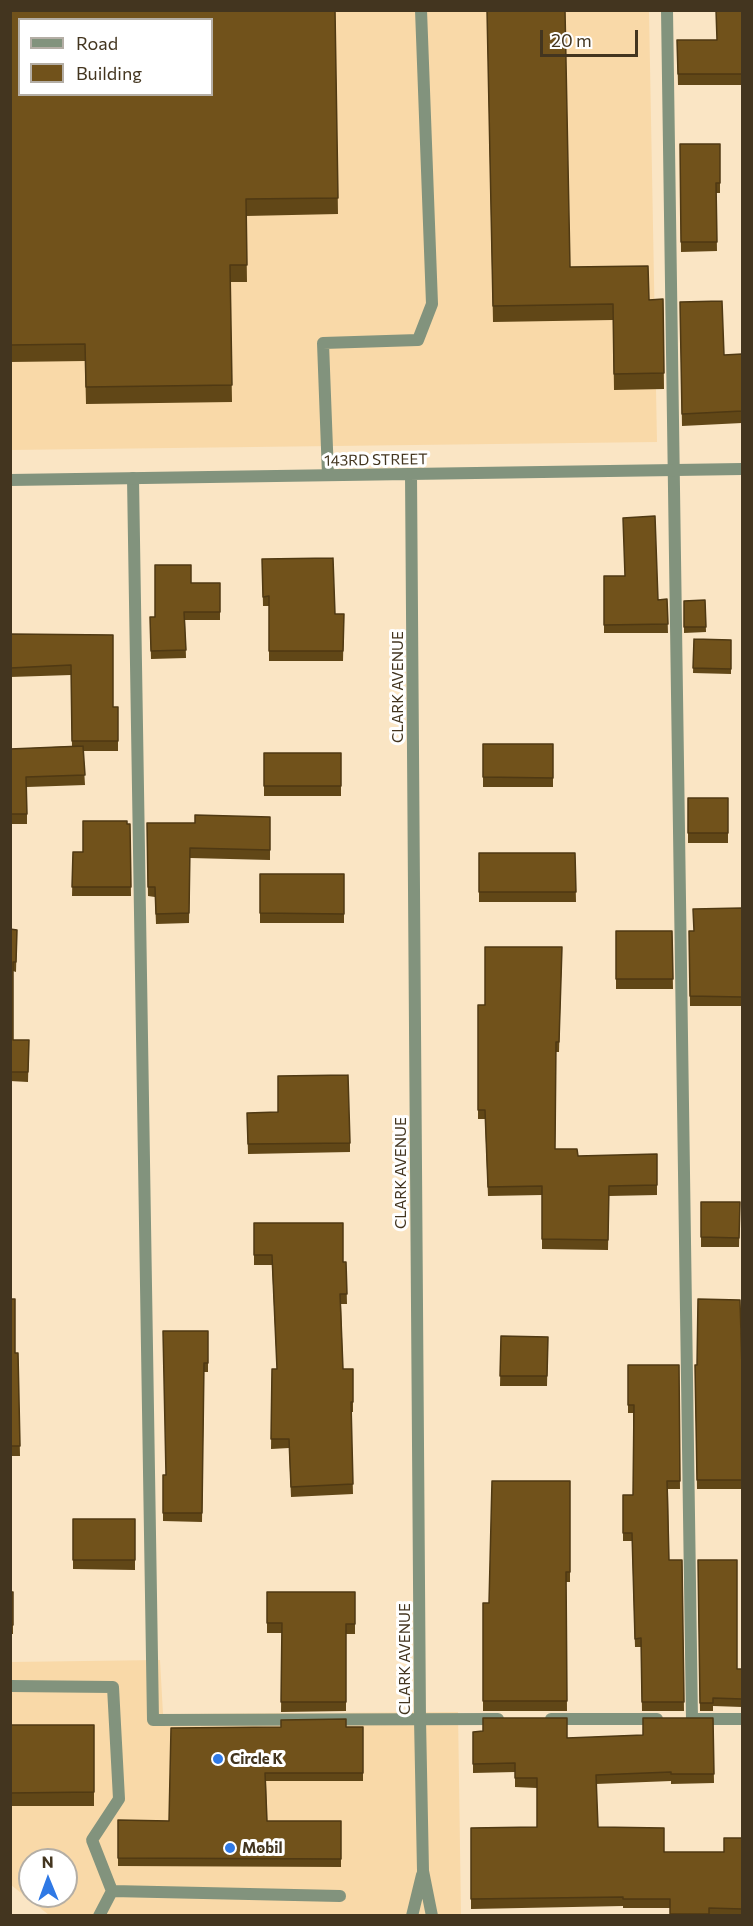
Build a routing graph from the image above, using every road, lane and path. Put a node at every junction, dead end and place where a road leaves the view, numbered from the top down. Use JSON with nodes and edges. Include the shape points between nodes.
{"nodes":[{"id":1,"x":421,"y":10,"type":"edge"},
{"id":2,"x":667,"y":10,"type":"edge"},
{"id":3,"x":742,"y":469,"type":"edge"},
{"id":4,"x":673,"y":470,"type":"junction"},
{"id":5,"x":411,"y":474,"type":"junction"},
{"id":6,"x":328,"y":476,"type":"junction"},
{"id":7,"x":133,"y":478,"type":"junction"},
{"id":8,"x":10,"y":480,"type":"edge"},
{"id":9,"x":10,"y":1686,"type":"edge"},
{"id":10,"x":420,"y":1719,"type":"junction"},
{"id":11,"x":515,"y":1719,"type":"edge"},
{"id":12,"x":538,"y":1719,"type":"edge"},
{"id":13,"x":680,"y":1719,"type":"junction"},
{"id":14,"x":742,"y":1719,"type":"edge"},
{"id":15,"x":423,"y":1871,"type":"junction"},
{"id":16,"x":112,"y":1891,"type":"junction"},
{"id":17,"x":340,"y":1896,"type":"dead end"},
{"id":18,"x":99,"y":1916,"type":"edge"},
{"id":19,"x":412,"y":1916,"type":"edge"},
{"id":20,"x":432,"y":1916,"type":"edge"}],
"edges":[{"from":1,"to":6,"type":"street","via":[[432,304],[418,340],[323,343]]},
{"from":2,"to":4,"type":"street"},
{"from":3,"to":4,"type":"street","name":"143RD STREET"},
{"from":4,"to":5,"type":"street","name":"143RD STREET"},
{"from":4,"to":13,"type":"street"},
{"from":5,"to":6,"type":"street","name":"143RD STREET"},
{"from":5,"to":10,"type":"street","name":"CLARK AVENUE"},
{"from":6,"to":7,"type":"street","name":"143RD STREET"},
{"from":7,"to":8,"type":"street","name":"143RD STREET"},
{"from":7,"to":10,"type":"street","via":[[153,1720]]},
{"from":9,"to":16,"type":"street","via":[[113,1687],[119,1799],[92,1839]]},
{"from":10,"to":11,"type":"street"},
{"from":10,"to":15,"type":"street","name":"CLARK AVENUE"},
{"from":12,"to":13,"type":"street"},
{"from":13,"to":14,"type":"street"},
{"from":15,"to":19,"type":"street","name":"CLARK AVENUE"},
{"from":15,"to":20,"type":"street","name":"CLARK AVENUE"},
{"from":16,"to":17,"type":"street"},
{"from":16,"to":18,"type":"street"}]}
